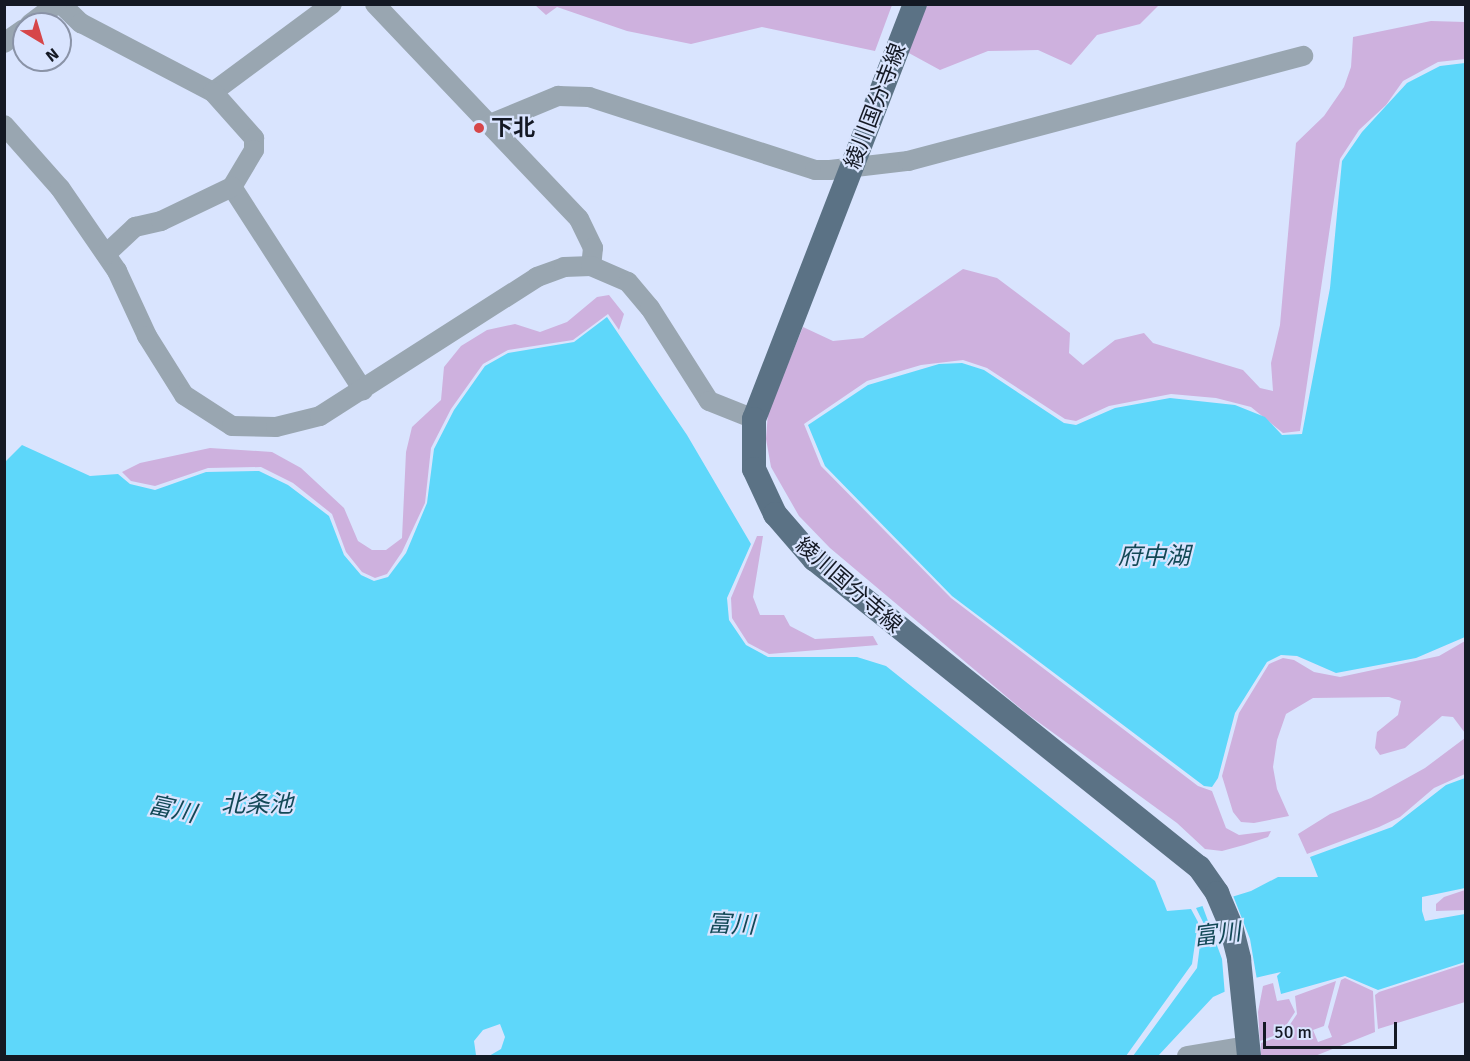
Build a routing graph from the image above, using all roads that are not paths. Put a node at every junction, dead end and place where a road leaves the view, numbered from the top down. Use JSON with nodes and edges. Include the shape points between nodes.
{"nodes":[{"id":1,"x":62,"y":4,"type":"edge"},
{"id":2,"x":332,"y":4,"type":"edge"},
{"id":3,"x":375,"y":4,"type":"edge"},
{"id":4,"x":915,"y":4,"type":"edge"},
{"id":5,"x":1303,"y":56,"type":"dead end"},
{"id":6,"x":213,"y":92,"type":"junction"},
{"id":7,"x":490,"y":124,"type":"junction"},
{"id":8,"x":4,"y":125,"type":"edge"},
{"id":9,"x":851,"y":167,"type":"junction"},
{"id":10,"x":232,"y":187,"type":"junction"},
{"id":11,"x":106,"y":254,"type":"junction"},
{"id":12,"x":591,"y":266,"type":"junction"},
{"id":13,"x":363,"y":390,"type":"junction"},
{"id":14,"x":754,"y":419,"type":"junction"},
{"id":15,"x":1248,"y":1051,"type":"edge"},
{"id":16,"x":1187,"y":1056,"type":"edge"}],
"edges":[{"from":1,"to":6,"type":"street","via":[[81,23]]},
{"from":2,"to":6,"type":"street"},
{"from":3,"to":7,"type":"street"},
{"from":4,"to":9,"type":"main road","name":"綾川国分寺線"},
{"from":5,"to":9,"type":"street","via":[[908,161]]},
{"from":6,"to":10,"type":"street","via":[[254,138],[254,150]]},
{"from":7,"to":9,"type":"street","via":[[558,96],[589,97],[815,170]]},
{"from":7,"to":12,"type":"street","via":[[579,219],[593,248]]},
{"from":8,"to":11,"type":"street","via":[[60,188]]},
{"from":9,"to":14,"type":"main road","name":"綾川国分寺線"},
{"from":10,"to":11,"type":"street","via":[[161,221],[135,227]]},
{"from":10,"to":13,"type":"street"},
{"from":11,"to":13,"type":"street","via":[[147,336],[184,395],[232,426],[276,427],[320,416]]},
{"from":12,"to":13,"type":"street","via":[[564,267],[537,277]]},
{"from":12,"to":14,"type":"street","via":[[628,282],[650,308],[710,401]]},
{"from":14,"to":15,"type":"main road","name":"綾川国分寺線","via":[[751,445],[760,490],[800,546],[1051,752],[1199,867],[1217,893],[1231,926],[1244,993]]},
{"from":15,"to":16,"type":"street"}]}
